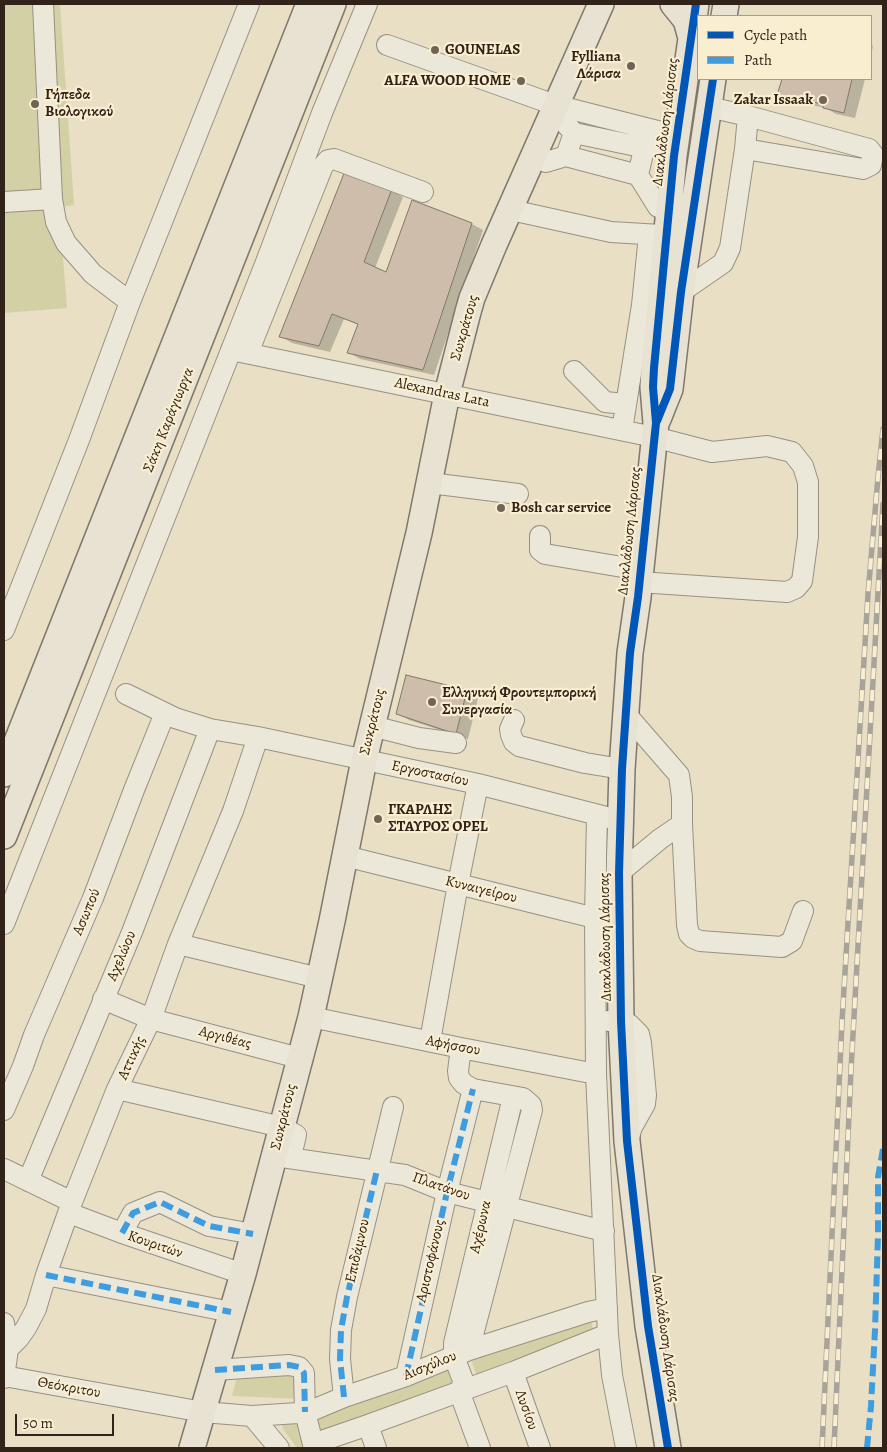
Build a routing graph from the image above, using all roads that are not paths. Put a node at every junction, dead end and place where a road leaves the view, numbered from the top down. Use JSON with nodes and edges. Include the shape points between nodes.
{"nodes":[{"id":1,"x":43,"y":4,"type":"edge"},
{"id":2,"x":249,"y":4,"type":"edge"},
{"id":3,"x":309,"y":4,"type":"edge"},
{"id":4,"x":333,"y":4,"type":"edge"},
{"id":5,"x":367,"y":4,"type":"edge"},
{"id":6,"x":673,"y":4,"type":"edge"},
{"id":7,"x":696,"y":4,"type":"edge"},
{"id":8,"x":603,"y":6,"type":"edge"},
{"id":9,"x":691,"y":38,"type":"junction"},
{"id":10,"x":387,"y":45,"type":"dead end"},
{"id":11,"x":713,"y":80,"type":"edge"},
{"id":12,"x":709,"y":107,"type":"junction"},
{"id":13,"x":748,"y":116,"type":"junction"},
{"id":14,"x":564,"y":120,"type":"junction"},
{"id":15,"x":662,"y":143,"type":"junction"},
{"id":16,"x":746,"y":150,"type":"junction"},
{"id":17,"x":566,"y":156,"type":"junction"},
{"id":18,"x":546,"y":162,"type":"dead end"},
{"id":19,"x":638,"y":176,"type":"junction"},
{"id":20,"x":423,"y":192,"type":"dead end"},
{"id":21,"x":52,"y":199,"type":"junction"},
{"id":22,"x":4,"y":202,"type":"edge"},
{"id":23,"x":658,"y":207,"type":"dead end"},
{"id":24,"x":511,"y":210,"type":"junction"},
{"id":25,"x":658,"y":235,"type":"junction"},
{"id":26,"x":681,"y":292,"type":"junction"},
{"id":27,"x":130,"y":302,"type":"junction"},
{"id":28,"x":239,"y":351,"type":"junction"},
{"id":29,"x":574,"y":371,"type":"dead end"},
{"id":30,"x":446,"y":394,"type":"junction"},
{"id":31,"x":626,"y":404,"type":"junction"},
{"id":32,"x":622,"y":430,"type":"junction"},
{"id":33,"x":655,"y":430,"type":"junction"},
{"id":34,"x":430,"y":483,"type":"junction"},
{"id":35,"x":518,"y":494,"type":"dead end"},
{"id":36,"x":540,"y":536,"type":"dead end"},
{"id":37,"x":640,"y":576,"type":"junction"},
{"id":38,"x":4,"y":630,"type":"edge"},
{"id":39,"x":126,"y":694,"type":"dead end"},
{"id":40,"x":165,"y":713,"type":"junction"},
{"id":41,"x":625,"y":713,"type":"junction"},
{"id":42,"x":514,"y":720,"type":"dead end"},
{"id":43,"x":372,"y":726,"type":"junction"},
{"id":44,"x":210,"y":729,"type":"junction"},
{"id":45,"x":258,"y":737,"type":"junction"},
{"id":46,"x":456,"y":743,"type":"dead end"},
{"id":47,"x":364,"y":760,"type":"junction"},
{"id":48,"x":622,"y":769,"type":"junction"},
{"id":49,"x":4,"y":774,"type":"edge"},
{"id":50,"x":478,"y":784,"type":"junction"},
{"id":51,"x":608,"y":817,"type":"junction"},
{"id":52,"x":682,"y":824,"type":"junction"},
{"id":53,"x":4,"y":836,"type":"edge"},
{"id":54,"x":345,"y":856,"type":"junction"},
{"id":55,"x":618,"y":874,"type":"junction"},
{"id":56,"x":458,"y":884,"type":"junction"},
{"id":57,"x":803,"y":911,"type":"dead end"},
{"id":58,"x":607,"y":921,"type":"junction"},
{"id":59,"x":4,"y":924,"type":"edge"},
{"id":60,"x":178,"y":944,"type":"junction"},
{"id":61,"x":319,"y":978,"type":"junction"},
{"id":62,"x":103,"y":999,"type":"junction"},
{"id":63,"x":311,"y":1017,"type":"junction"},
{"id":64,"x":151,"y":1019,"type":"junction"},
{"id":65,"x":620,"y":1021,"type":"junction"},
{"id":66,"x":596,"y":1022,"type":"junction"},
{"id":67,"x":430,"y":1041,"type":"junction"},
{"id":68,"x":461,"y":1048,"type":"junction"},
{"id":69,"x":299,"y":1058,"type":"junction"},
{"id":70,"x":596,"y":1074,"type":"junction"},
{"id":71,"x":118,"y":1089,"type":"junction"},
{"id":72,"x":474,"y":1089,"type":"junction"},
{"id":73,"x":513,"y":1097,"type":"junction"},
{"id":74,"x":393,"y":1107,"type":"dead end"},
{"id":75,"x":4,"y":1110,"type":"edge"},
{"id":76,"x":282,"y":1127,"type":"junction"},
{"id":77,"x":279,"y":1155,"type":"junction"},
{"id":78,"x":4,"y":1169,"type":"edge"},
{"id":79,"x":377,"y":1170,"type":"junction"},
{"id":80,"x":28,"y":1182,"type":"junction"},
{"id":81,"x":446,"y":1192,"type":"junction"},
{"id":82,"x":487,"y":1202,"type":"junction"},
{"id":83,"x":71,"y":1208,"type":"junction"},
{"id":84,"x":506,"y":1208,"type":"junction"},
{"id":85,"x":604,"y":1231,"type":"junction"},
{"id":86,"x":122,"y":1233,"type":"junction"},
{"id":87,"x":253,"y":1234,"type":"junction"},
{"id":88,"x":243,"y":1274,"type":"junction"},
{"id":89,"x":46,"y":1275,"type":"junction"},
{"id":90,"x":607,"y":1308,"type":"junction"},
{"id":91,"x":231,"y":1312,"type":"junction"},
{"id":92,"x":608,"y":1334,"type":"junction"},
{"id":93,"x":5,"y":1336,"type":"edge"},
{"id":94,"x":462,"y":1353,"type":"junction"},
{"id":95,"x":215,"y":1370,"type":"junction"},
{"id":96,"x":513,"y":1372,"type":"junction"},
{"id":97,"x":406,"y":1376,"type":"junction"},
{"id":98,"x":4,"y":1377,"type":"edge"},
{"id":99,"x":460,"y":1391,"type":"junction"},
{"id":100,"x":344,"y":1397,"type":"junction"},
{"id":101,"x":203,"y":1412,"type":"junction"},
{"id":102,"x":305,"y":1412,"type":"junction"},
{"id":103,"x":252,"y":1416,"type":"junction"},
{"id":104,"x":368,"y":1425,"type":"junction"},
{"id":105,"x":313,"y":1446,"type":"edge"},
{"id":106,"x":192,"y":1448,"type":"edge"},
{"id":107,"x":279,"y":1448,"type":"edge"},
{"id":108,"x":376,"y":1448,"type":"edge"},
{"id":109,"x":480,"y":1448,"type":"edge"},
{"id":110,"x":540,"y":1448,"type":"edge"},
{"id":111,"x":626,"y":1448,"type":"edge"},
{"id":112,"x":668,"y":1448,"type":"edge"}],
"edges":[{"from":1,"to":21,"type":"street"},
{"from":2,"to":27,"type":"street"},
{"from":3,"to":49,"type":"main road","name":"Σάκη Καράγιωργα"},
{"from":4,"to":53,"type":"main road","name":"Σάκη Καράγιωργα"},
{"from":5,"to":28,"type":"street","via":[[322,113]]},
{"from":6,"to":9,"type":"main road","via":[[686,20]]},
{"from":7,"to":9,"type":"main road","name":"Διακλάδωση Λάρισας"},
{"from":8,"to":14,"type":"main road","name":"Σωκράτους"},
{"from":9,"to":15,"type":"main road","name":"Διακλάδωση Λάρισας"},
{"from":10,"to":14,"type":"street"},
{"from":11,"to":12,"type":"main road","name":"Διακλάδωση Λάρισας"},
{"from":12,"to":13,"type":"street"},
{"from":12,"to":26,"type":"main road","name":"Διακλάδωση Λάρισας"},
{"from":13,"to":16,"type":"street"},
{"from":13,"to":16,"type":"street","via":[[868,149],[873,154],[871,165],[863,168]]},
{"from":14,"to":15,"type":"street"},
{"from":14,"to":15,"type":"street"},
{"from":14,"to":17,"type":"street"},
{"from":14,"to":24,"type":"main road","name":"Σωκράτους"},
{"from":15,"to":19,"type":"street","via":[[644,149]]},
{"from":15,"to":25,"type":"main road","name":"Διακλάδωση Λάρισας"},
{"from":16,"to":26,"type":"street","via":[[730,248],[723,263]]},
{"from":17,"to":18,"type":"street"},
{"from":17,"to":19,"type":"street"},
{"from":19,"to":23,"type":"street"},
{"from":20,"to":28,"type":"street","via":[[334,159],[328,160]]},
{"from":21,"to":22,"type":"street"},
{"from":21,"to":27,"type":"street","via":[[60,232],[76,256],[92,274]]},
{"from":24,"to":25,"type":"street","via":[[612,232]]},
{"from":24,"to":30,"type":"main road","name":"Σωκράτους","via":[[472,298]]},
{"from":25,"to":31,"type":"street"},
{"from":25,"to":33,"type":"main road","name":"Διακλάδωση Λάρισας","via":[[653,387]]},
{"from":26,"to":33,"type":"main road","name":"Διακλάδωση Λάρισας","via":[[670,389]]},
{"from":27,"to":38,"type":"street"},
{"from":28,"to":30,"type":"street","name":"Alexandras Lata"},
{"from":28,"to":59,"type":"street"},
{"from":29,"to":31,"type":"street","via":[[606,402]]},
{"from":30,"to":32,"type":"street","name":"Alexandras Lata"},
{"from":30,"to":34,"type":"main road","name":"Σωκράτους"},
{"from":31,"to":32,"type":"street"},
{"from":32,"to":33,"type":"street","name":"Alexandras Lata"},
{"from":33,"to":37,"type":"main road","name":"Διακλάδωση Λάρισας"},
{"from":33,"to":37,"type":"street","name":"Alexandras Lata","via":[[712,452],[766,446],[792,452],[803,466],[808,482],[808,538],[802,581],[787,592]]},
{"from":34,"to":35,"type":"street"},
{"from":34,"to":43,"type":"main road","name":"Σωκράτους"},
{"from":36,"to":37,"type":"street","name":"Alexandras Lata","via":[[540,550],[545,554]]},
{"from":37,"to":41,"type":"main road","name":"Διακλάδωση Λάρισας"},
{"from":39,"to":40,"type":"street","name":"Εργοστασίου"},
{"from":40,"to":44,"type":"street","name":"Εργοστασίου"},
{"from":40,"to":75,"type":"street","name":"Ασωπού","via":[[93,898]]},
{"from":41,"to":48,"type":"main road","name":"Διακλάδωση Λάρισας"},
{"from":41,"to":52,"type":"street","via":[[679,774]]},
{"from":42,"to":48,"type":"street","via":[[511,735],[519,746]]},
{"from":43,"to":46,"type":"street"},
{"from":43,"to":47,"type":"main road","name":"Σωκράτους"},
{"from":44,"to":45,"type":"street","name":"Εργοστασίου"},
{"from":44,"to":62,"type":"street","name":"Αχελώου"},
{"from":45,"to":47,"type":"street","name":"Εργοστασίου"},
{"from":45,"to":60,"type":"street","name":"Αττικής"},
{"from":47,"to":50,"type":"street","name":"Εργοστασίου"},
{"from":47,"to":54,"type":"main road","name":"Σωκράτους"},
{"from":48,"to":51,"type":"main road","name":"Διακλάδωση Λάρισας"},
{"from":50,"to":51,"type":"street","name":"Εργοστασίου"},
{"from":50,"to":56,"type":"street"},
{"from":51,"to":55,"type":"main road","name":"Διακλάδωση Λάρισας"},
{"from":51,"to":58,"type":"street"},
{"from":52,"to":55,"type":"street"},
{"from":52,"to":57,"type":"street","via":[[687,925],[693,938],[782,946],[792,941]]},
{"from":54,"to":56,"type":"street","name":"Κυναιγείρου"},
{"from":54,"to":61,"type":"main road","name":"Σωκράτους"},
{"from":55,"to":58,"type":"main road","name":"Διακλάδωση Λάρισας"},
{"from":56,"to":58,"type":"street","name":"Κυναιγείρου"},
{"from":56,"to":67,"type":"street"},
{"from":58,"to":65,"type":"main road","name":"Διακλάδωση Λάρισας"},
{"from":58,"to":66,"type":"street"},
{"from":60,"to":61,"type":"street"},
{"from":60,"to":64,"type":"street","name":"Αττικής"},
{"from":61,"to":63,"type":"main road","name":"Σωκράτους"},
{"from":62,"to":64,"type":"street","name":"Αργιθέας"},
{"from":62,"to":80,"type":"street","name":"Αχελώου"},
{"from":63,"to":67,"type":"street","name":"Αφήσσου"},
{"from":63,"to":69,"type":"main road","name":"Σωκράτους"},
{"from":64,"to":69,"type":"street","name":"Αργιθέας"},
{"from":64,"to":71,"type":"street","name":"Αττικής"},
{"from":65,"to":66,"type":"street"},
{"from":65,"to":112,"type":"main road","name":"Διακλάδωση Λάρισας","via":[[627,1141],[647,1318]]},
{"from":66,"to":70,"type":"street"},
{"from":67,"to":68,"type":"street","name":"Αφήσσου"},
{"from":68,"to":70,"type":"street","name":"Αφήσσου"},
{"from":68,"to":72,"type":"street","via":[[459,1078]]},
{"from":69,"to":76,"type":"main road","name":"Σωκράτους"},
{"from":70,"to":85,"type":"street"},
{"from":71,"to":76,"type":"street"},
{"from":71,"to":83,"type":"street","name":"Αττικής"},
{"from":72,"to":73,"type":"street"},
{"from":72,"to":81,"type":"street","name":"Αριστοφάνους"},
{"from":73,"to":82,"type":"street","name":"Αχέρωνα"},
{"from":73,"to":84,"type":"street","name":"Αχέρωνα","via":[[523,1098],[531,1105],[532,1116]]},
{"from":74,"to":79,"type":"street","name":"Επιδάμνου"},
{"from":76,"to":77,"type":"main road","name":"Σωκράτους"},
{"from":77,"to":79,"type":"street","name":"Πλατάνου"},
{"from":77,"to":87,"type":"main road","name":"Σωκράτους"},
{"from":78,"to":80,"type":"street","name":"Κουριτών"},
{"from":79,"to":81,"type":"street","name":"Πλατάνου","via":[[415,1178]]},
{"from":79,"to":100,"type":"street","name":"Επιδάμνου","via":[[341,1330]]},
{"from":80,"to":83,"type":"street","name":"Κουριτών"},
{"from":81,"to":82,"type":"street","name":"Πλατάνου"},
{"from":81,"to":97,"type":"street","name":"Αριστοφάνους"},
{"from":82,"to":84,"type":"street","name":"Πλατάνου"},
{"from":82,"to":94,"type":"street","name":"Αχέρωνα","via":[[454,1343]]},
{"from":83,"to":86,"type":"street","name":"Κουριτών"},
{"from":83,"to":89,"type":"street","name":"Αττικής"},
{"from":84,"to":85,"type":"street","name":"Πλατάνου"},
{"from":84,"to":94,"type":"street","name":"Αχέρωνα"},
{"from":85,"to":90,"type":"street"},
{"from":86,"to":87,"type":"street","via":[[133,1213],[160,1202],[209,1226]]},
{"from":86,"to":88,"type":"street","name":"Κουριτών"},
{"from":87,"to":88,"type":"main road","name":"Σωκράτους"},
{"from":88,"to":91,"type":"main road","name":"Σωκράτους"},
{"from":89,"to":91,"type":"street"},
{"from":89,"to":93,"type":"street","name":"Αττικής","via":[[36,1310],[22,1333]]},
{"from":90,"to":92,"type":"street"},
{"from":90,"to":94,"type":"street","name":"Αισχύλου"},
{"from":91,"to":95,"type":"main road","name":"Σωκράτους"},
{"from":92,"to":96,"type":"street"},
{"from":92,"to":111,"type":"street"},
{"from":93,"to":98,"type":"street","name":"Αττικής"},
{"from":94,"to":97,"type":"street","name":"Αισχύλου"},
{"from":94,"to":99,"type":"street"},
{"from":95,"to":101,"type":"main road","name":"Σωκράτους"},
{"from":95,"to":102,"type":"street","via":[[299,1367],[304,1373]]},
{"from":96,"to":99,"type":"street"},
{"from":96,"to":110,"type":"street","name":"Λυσίου"},
{"from":97,"to":100,"type":"street","name":"Αισχύλου"},
{"from":98,"to":101,"type":"street","name":"Θεόκριτου"},
{"from":99,"to":104,"type":"street"},
{"from":99,"to":109,"type":"street"},
{"from":100,"to":102,"type":"street","name":"Αισχύλου"},
{"from":101,"to":103,"type":"street","name":"Θεόκριτου"},
{"from":101,"to":106,"type":"main road","name":"Σωκράτους"},
{"from":102,"to":103,"type":"street","name":"Αισχύλου"},
{"from":102,"to":105,"type":"street"},
{"from":103,"to":107,"type":"street"},
{"from":104,"to":105,"type":"street"},
{"from":104,"to":108,"type":"street"}]}
